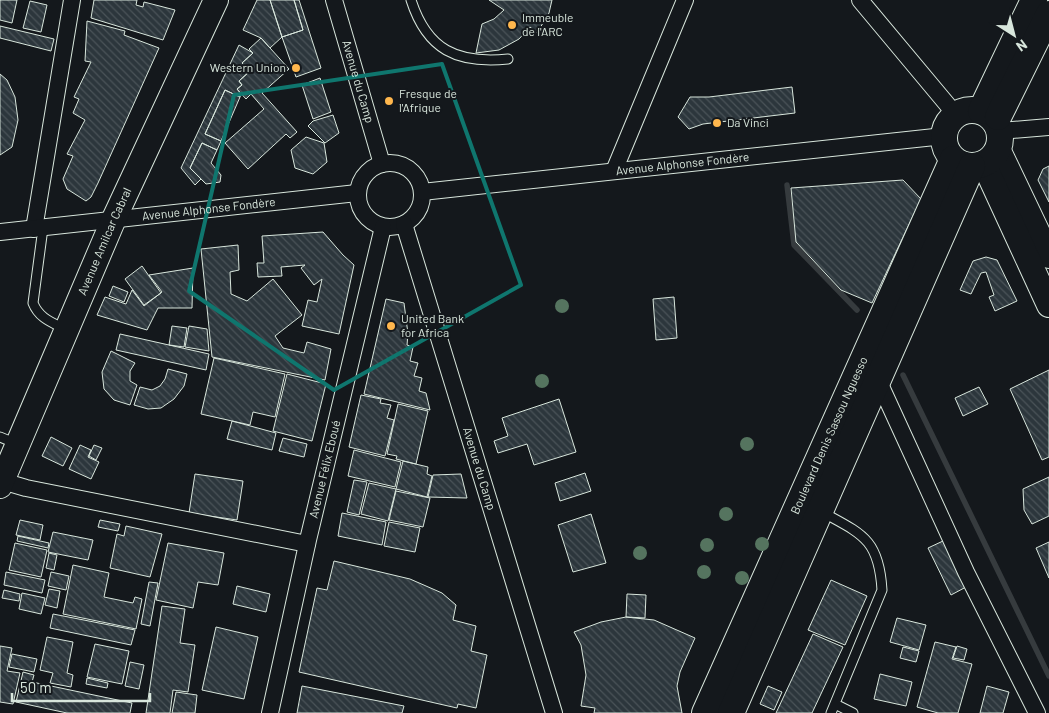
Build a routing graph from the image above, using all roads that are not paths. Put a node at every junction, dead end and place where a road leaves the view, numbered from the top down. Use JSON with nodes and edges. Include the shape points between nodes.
{"nodes":[{"id":1,"x":72,"y":0,"type":"edge"},
{"id":2,"x":216,"y":0,"type":"edge"},
{"id":3,"x":334,"y":0,"type":"edge"},
{"id":4,"x":411,"y":0,"type":"edge"},
{"id":5,"x":685,"y":0,"type":"edge"},
{"id":6,"x":860,"y":0,"type":"edge"},
{"id":7,"x":1034,"y":0,"type":"edge"},
{"id":8,"x":1049,"y":14,"type":"edge"},
{"id":9,"x":508,"y":59,"type":"dead end"},
{"id":10,"x":1049,"y":127,"type":"edge"},
{"id":11,"x":976,"y":139,"type":"junction"},
{"id":12,"x":382,"y":164,"type":"junction"},
{"id":13,"x":614,"y":171,"type":"junction"},
{"id":14,"x":422,"y":192,"type":"junction"},
{"id":15,"x":357,"y":193,"type":"junction"},
{"id":16,"x":113,"y":221,"type":"junction"},
{"id":17,"x":404,"y":224,"type":"junction"},
{"id":18,"x":383,"y":227,"type":"junction"},
{"id":19,"x":39,"y":229,"type":"junction"},
{"id":20,"x":0,"y":232,"type":"edge"},
{"id":21,"x":1049,"y":256,"type":"edge"},
{"id":22,"x":1049,"y":304,"type":"edge"},
{"id":23,"x":66,"y":330,"type":"junction"},
{"id":24,"x":879,"y":382,"type":"junction"},
{"id":25,"x":9,"y":440,"type":"edge"},
{"id":26,"x":1,"y":483,"type":"edge"},
{"id":27,"x":810,"y":506,"type":"junction"},
{"id":28,"x":307,"y":544,"type":"junction"},
{"id":29,"x":835,"y":704,"type":"junction"},
{"id":30,"x":270,"y":713,"type":"edge"},
{"id":31,"x":554,"y":713,"type":"edge"},
{"id":32,"x":705,"y":713,"type":"edge"},
{"id":33,"x":731,"y":713,"type":"edge"},
{"id":34,"x":831,"y":713,"type":"edge"},
{"id":35,"x":853,"y":713,"type":"edge"},
{"id":36,"x":1037,"y":713,"type":"edge"}],
"edges":[{"from":1,"to":19,"type":"street"},
{"from":2,"to":16,"type":"main road","name":"Avenue Amilcar Cabral"},
{"from":3,"to":12,"type":"street","name":"Avenue du Camp"},
{"from":4,"to":9,"type":"lane","via":[[418,21],[434,42],[456,56],[481,62]]},
{"from":5,"to":13,"type":"street"},
{"from":6,"to":11,"type":"street"},
{"from":7,"to":11,"type":"main road"},
{"from":8,"to":11,"type":"main road"},
{"from":10,"to":11,"type":"street","name":"Avenue Alphonse Fondère"},
{"from":11,"to":13,"type":"street","name":"Avenue Alphonse Fondère"},
{"from":11,"to":21,"type":"main road"},
{"from":11,"to":22,"type":"main road"},
{"from":11,"to":24,"type":"main road","name":"Boulevard Denis Sassou Nguesso"},
{"from":11,"to":27,"type":"main road","name":"Boulevard Denis Sassou Nguesso"},
{"from":12,"to":14,"type":"street","via":[[404,166],[413,172]]},
{"from":12,"to":15,"type":"street","via":[[361,180]]},
{"from":13,"to":14,"type":"street","name":"Avenue Alphonse Fondère"},
{"from":14,"to":17,"type":"street","via":[[414,216]]},
{"from":15,"to":16,"type":"street","name":"Avenue Alphonse Fondère"},
{"from":15,"to":18,"type":"street","via":[[360,208],[369,220]]},
{"from":16,"to":19,"type":"street","name":"Avenue Alphonse Fondère"},
{"from":16,"to":23,"type":"main road","name":"Avenue Amilcar Cabral"},
{"from":17,"to":18,"type":"street"},
{"from":17,"to":31,"type":"street","name":"Avenue du Camp"},
{"from":18,"to":28,"type":"street","name":"Avenue Félix Eboué"},
{"from":19,"to":20,"type":"street","name":"Avenue Alphonse Fondère"},
{"from":19,"to":23,"type":"lane","via":[[33,303],[36,312]]},
{"from":23,"to":25,"type":"main road","name":"Avenue Amilcar Cabral"},
{"from":24,"to":27,"type":"main road","name":"Boulevard Denis Sassou Nguesso"},
{"from":24,"to":36,"type":"street","via":[[966,572]]},
{"from":25,"to":26,"type":"main road","name":"Avenue Amilcar Cabral"},
{"from":26,"to":28,"type":"street"},
{"from":27,"to":29,"type":"lane","via":[[862,534],[872,545],[881,574],[882,590]]},
{"from":27,"to":32,"type":"main road","name":"Boulevard Denis Sassou Nguesso"},
{"from":27,"to":33,"type":"main road","name":"Boulevard Denis Sassou Nguesso"},
{"from":28,"to":30,"type":"street","name":"Avenue Félix Eboué"},
{"from":29,"to":34,"type":"lane"},
{"from":29,"to":35,"type":"lane"}]}
